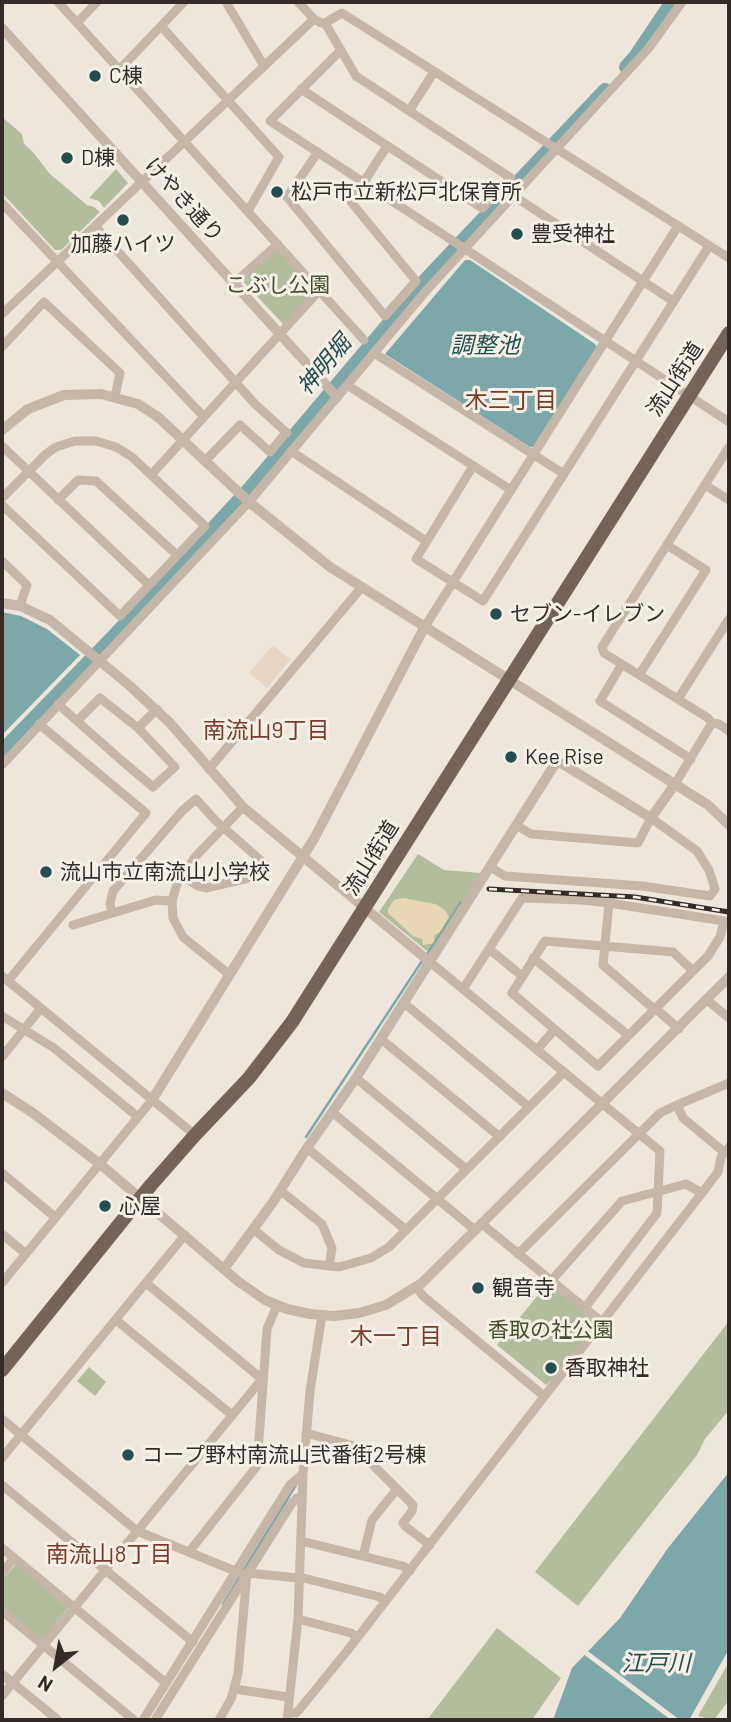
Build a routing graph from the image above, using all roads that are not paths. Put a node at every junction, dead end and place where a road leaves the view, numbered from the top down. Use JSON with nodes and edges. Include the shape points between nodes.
{"nodes":[{"id":1,"x":58,"y":2,"type":"edge"},
{"id":2,"x":97,"y":2,"type":"edge"},
{"id":3,"x":184,"y":2,"type":"edge"},
{"id":4,"x":226,"y":2,"type":"edge"},
{"id":5,"x":298,"y":2,"type":"edge"},
{"id":6,"x":682,"y":2,"type":"edge"},
{"id":7,"x":314,"y":19,"type":"junction"},
{"id":8,"x":77,"y":23,"type":"junction"},
{"id":9,"x":325,"y":23,"type":"junction"},
{"id":10,"x":161,"y":26,"type":"junction"},
{"id":11,"x":2,"y":28,"type":"edge"},
{"id":12,"x":341,"y":50,"type":"junction"},
{"id":13,"x":264,"y":66,"type":"junction"},
{"id":14,"x":120,"y":69,"type":"junction"},
{"id":15,"x":435,"y":72,"type":"junction"},
{"id":16,"x":301,"y":89,"type":"junction"},
{"id":17,"x":228,"y":102,"type":"junction"},
{"id":18,"x":409,"y":111,"type":"junction"},
{"id":19,"x":185,"y":141,"type":"junction"},
{"id":20,"x":387,"y":146,"type":"junction"},
{"id":21,"x":554,"y":146,"type":"junction"},
{"id":22,"x":318,"y":152,"type":"junction"},
{"id":23,"x":142,"y":182,"type":"junction"},
{"id":24,"x":363,"y":182,"type":"junction"},
{"id":25,"x":514,"y":196,"type":"junction"},
{"id":26,"x":2,"y":202,"type":"edge"},
{"id":27,"x":247,"y":211,"type":"junction"},
{"id":28,"x":95,"y":226,"type":"junction"},
{"id":29,"x":678,"y":226,"type":"junction"},
{"id":30,"x":278,"y":244,"type":"junction"},
{"id":31,"x":461,"y":246,"type":"junction"},
{"id":32,"x":709,"y":246,"type":"junction"},
{"id":33,"x":729,"y":258,"type":"edge"},
{"id":34,"x":57,"y":261,"type":"junction"},
{"id":35,"x":643,"y":281,"type":"junction"},
{"id":36,"x":234,"y":284,"type":"junction"},
{"id":37,"x":319,"y":291,"type":"junction"},
{"id":38,"x":673,"y":301,"type":"junction"},
{"id":39,"x":2,"y":314,"type":"edge"},
{"id":40,"x":729,"y":333,"type":"edge"},
{"id":41,"x":280,"y":335,"type":"junction"},
{"id":42,"x":364,"y":340,"type":"dead end"},
{"id":43,"x":604,"y":342,"type":"junction"},
{"id":44,"x":2,"y":347,"type":"edge"},
{"id":45,"x":374,"y":353,"type":"junction"},
{"id":46,"x":636,"y":361,"type":"junction"},
{"id":47,"x":236,"y":382,"type":"junction"},
{"id":48,"x":346,"y":385,"type":"junction"},
{"id":49,"x":333,"y":393,"type":"junction"},
{"id":50,"x":115,"y":396,"type":"junction"},
{"id":51,"x":689,"y":396,"type":"junction"},
{"id":52,"x":204,"y":416,"type":"junction"},
{"id":53,"x":729,"y":422,"type":"edge"},
{"id":54,"x":2,"y":430,"type":"edge"},
{"id":55,"x":184,"y":440,"type":"junction"},
{"id":56,"x":2,"y":446,"type":"edge"},
{"id":57,"x":729,"y":447,"type":"edge"},
{"id":58,"x":291,"y":451,"type":"junction"},
{"id":59,"x":534,"y":454,"type":"junction"},
{"id":60,"x":205,"y":461,"type":"junction"},
{"id":61,"x":473,"y":466,"type":"junction"},
{"id":62,"x":27,"y":471,"type":"junction"},
{"id":63,"x":564,"y":474,"type":"junction"},
{"id":64,"x":151,"y":475,"type":"junction"},
{"id":65,"x":705,"y":485,"type":"junction"},
{"id":66,"x":511,"y":490,"type":"junction"},
{"id":67,"x":2,"y":498,"type":"edge"},
{"id":68,"x":245,"y":498,"type":"junction"},
{"id":69,"x":58,"y":500,"type":"junction"},
{"id":70,"x":729,"y":500,"type":"edge"},
{"id":71,"x":2,"y":505,"type":"edge"},
{"id":72,"x":426,"y":541,"type":"junction"},
{"id":73,"x":667,"y":545,"type":"junction"},
{"id":74,"x":177,"y":555,"type":"junction"},
{"id":75,"x":2,"y":561,"type":"edge"},
{"id":76,"x":452,"y":582,"type":"junction"},
{"id":77,"x":149,"y":585,"type":"junction"},
{"id":78,"x":361,"y":587,"type":"junction"},
{"id":79,"x":2,"y":603,"type":"edge"},
{"id":80,"x":20,"y":606,"type":"junction"},
{"id":81,"x":729,"y":619,"type":"edge"},
{"id":82,"x":425,"y":628,"type":"junction"},
{"id":83,"x":95,"y":657,"type":"junction"},
{"id":84,"x":622,"y":664,"type":"junction"},
{"id":85,"x":639,"y":675,"type":"junction"},
{"id":86,"x":509,"y":679,"type":"junction"},
{"id":87,"x":678,"y":699,"type":"junction"},
{"id":88,"x":58,"y":704,"type":"junction"},
{"id":89,"x":157,"y":709,"type":"junction"},
{"id":90,"x":77,"y":721,"type":"junction"},
{"id":91,"x":712,"y":723,"type":"junction"},
{"id":92,"x":39,"y":724,"type":"junction"},
{"id":93,"x":138,"y":728,"type":"junction"},
{"id":94,"x":729,"y":731,"type":"edge"},
{"id":95,"x":691,"y":759,"type":"junction"},
{"id":96,"x":2,"y":765,"type":"edge"},
{"id":97,"x":209,"y":769,"type":"junction"},
{"id":98,"x":675,"y":785,"type":"junction"},
{"id":99,"x":243,"y":807,"type":"junction"},
{"id":100,"x":651,"y":818,"type":"junction"},
{"id":101,"x":728,"y":822,"type":"edge"},
{"id":102,"x":516,"y":825,"type":"junction"},
{"id":103,"x":223,"y":828,"type":"junction"},
{"id":104,"x":302,"y":856,"type":"junction"},
{"id":105,"x":490,"y":867,"type":"junction"},
{"id":106,"x":182,"y":876,"type":"junction"},
{"id":107,"x":172,"y":901,"type":"junction"},
{"id":108,"x":609,"y":903,"type":"junction"},
{"id":109,"x":364,"y":908,"type":"junction"},
{"id":110,"x":112,"y":912,"type":"junction"},
{"id":111,"x":73,"y":925,"type":"dead end"},
{"id":112,"x":606,"y":946,"type":"junction"},
{"id":113,"x":489,"y":949,"type":"junction"},
{"id":114,"x":533,"y":958,"type":"junction"},
{"id":115,"x":430,"y":962,"type":"junction"},
{"id":116,"x":693,"y":971,"type":"junction"},
{"id":117,"x":230,"y":975,"type":"junction"},
{"id":118,"x":522,"y":976,"type":"junction"},
{"id":119,"x":729,"y":977,"type":"edge"},
{"id":120,"x":5,"y":978,"type":"edge"},
{"id":121,"x":463,"y":989,"type":"junction"},
{"id":122,"x":707,"y":1000,"type":"junction"},
{"id":123,"x":404,"y":1003,"type":"junction"},
{"id":124,"x":41,"y":1008,"type":"junction"},
{"id":125,"x":655,"y":1008,"type":"junction"},
{"id":126,"x":2,"y":1016,"type":"edge"},
{"id":127,"x":729,"y":1018,"type":"edge"},
{"id":128,"x":25,"y":1029,"type":"junction"},
{"id":129,"x":679,"y":1029,"type":"junction"},
{"id":130,"x":554,"y":1030,"type":"junction"},
{"id":131,"x":628,"y":1035,"type":"junction"},
{"id":132,"x":381,"y":1039,"type":"junction"},
{"id":133,"x":537,"y":1050,"type":"junction"},
{"id":134,"x":2,"y":1057,"type":"edge"},
{"id":135,"x":564,"y":1072,"type":"junction"},
{"id":136,"x":356,"y":1078,"type":"junction"},
{"id":137,"x":729,"y":1083,"type":"edge"},
{"id":138,"x":2,"y":1093,"type":"edge"},
{"id":139,"x":152,"y":1100,"type":"junction"},
{"id":140,"x":602,"y":1104,"type":"junction"},
{"id":141,"x":677,"y":1105,"type":"junction"},
{"id":142,"x":529,"y":1107,"type":"junction"},
{"id":143,"x":332,"y":1112,"type":"junction"},
{"id":144,"x":138,"y":1117,"type":"junction"},
{"id":145,"x":639,"y":1134,"type":"junction"},
{"id":146,"x":195,"y":1135,"type":"junction"},
{"id":147,"x":500,"y":1137,"type":"junction"},
{"id":148,"x":306,"y":1148,"type":"junction"},
{"id":149,"x":727,"y":1149,"type":"edge"},
{"id":150,"x":100,"y":1164,"type":"junction"},
{"id":151,"x":466,"y":1169,"type":"junction"},
{"id":152,"x":2,"y":1173,"type":"edge"},
{"id":153,"x":281,"y":1191,"type":"junction"},
{"id":154,"x":659,"y":1192,"type":"junction"},
{"id":155,"x":702,"y":1193,"type":"junction"},
{"id":156,"x":437,"y":1198,"type":"junction"},
{"id":157,"x":141,"y":1199,"type":"junction"},
{"id":158,"x":55,"y":1217,"type":"junction"},
{"id":159,"x":478,"y":1227,"type":"junction"},
{"id":160,"x":253,"y":1229,"type":"junction"},
{"id":161,"x":406,"y":1230,"type":"junction"},
{"id":162,"x":2,"y":1234,"type":"edge"},
{"id":163,"x":185,"y":1236,"type":"junction"},
{"id":164,"x":26,"y":1254,"type":"junction"},
{"id":165,"x":518,"y":1254,"type":"junction"},
{"id":166,"x":329,"y":1266,"type":"junction"},
{"id":167,"x":224,"y":1269,"type":"junction"},
{"id":168,"x":551,"y":1281,"type":"junction"},
{"id":169,"x":2,"y":1283,"type":"edge"},
{"id":170,"x":145,"y":1283,"type":"junction"},
{"id":171,"x":416,"y":1287,"type":"junction"},
{"id":172,"x":276,"y":1305,"type":"junction"},
{"id":173,"x":584,"y":1308,"type":"junction"},
{"id":174,"x":322,"y":1315,"type":"junction"},
{"id":175,"x":116,"y":1320,"type":"junction"},
{"id":176,"x":602,"y":1322,"type":"junction"},
{"id":177,"x":2,"y":1370,"type":"edge"},
{"id":178,"x":262,"y":1379,"type":"junction"},
{"id":179,"x":544,"y":1396,"type":"junction"},
{"id":180,"x":232,"y":1415,"type":"junction"},
{"id":181,"x":2,"y":1419,"type":"edge"},
{"id":182,"x":306,"y":1433,"type":"junction"},
{"id":183,"x":21,"y":1435,"type":"junction"},
{"id":184,"x":2,"y":1458,"type":"edge"},
{"id":185,"x":303,"y":1474,"type":"junction"},
{"id":186,"x":2,"y":1485,"type":"edge"},
{"id":187,"x":397,"y":1489,"type":"junction"},
{"id":188,"x":302,"y":1498,"type":"junction"},
{"id":189,"x":137,"y":1531,"type":"junction"},
{"id":190,"x":301,"y":1541,"type":"junction"},
{"id":191,"x":430,"y":1545,"type":"junction"},
{"id":192,"x":2,"y":1548,"type":"edge"},
{"id":193,"x":189,"y":1552,"type":"junction"},
{"id":194,"x":363,"y":1556,"type":"junction"},
{"id":195,"x":14,"y":1558,"type":"junction"},
{"id":196,"x":106,"y":1570,"type":"junction"},
{"id":197,"x":410,"y":1571,"type":"junction"},
{"id":198,"x":2,"y":1573,"type":"edge"},
{"id":199,"x":243,"y":1573,"type":"junction"},
{"id":200,"x":299,"y":1578,"type":"junction"},
{"id":201,"x":384,"y":1601,"type":"junction"},
{"id":202,"x":74,"y":1608,"type":"junction"},
{"id":203,"x":2,"y":1611,"type":"edge"},
{"id":204,"x":298,"y":1619,"type":"junction"},
{"id":205,"x":357,"y":1638,"type":"junction"},
{"id":206,"x":193,"y":1642,"type":"junction"},
{"id":207,"x":43,"y":1646,"type":"junction"},
{"id":208,"x":2,"y":1674,"type":"edge"},
{"id":209,"x":12,"y":1683,"type":"junction"},
{"id":210,"x":166,"y":1683,"type":"junction"},
{"id":211,"x":235,"y":1689,"type":"junction"},
{"id":212,"x":2,"y":1696,"type":"edge"},
{"id":213,"x":288,"y":1697,"type":"junction"},
{"id":214,"x":287,"y":1716,"type":"edge"},
{"id":215,"x":58,"y":1720,"type":"edge"},
{"id":216,"x":134,"y":1720,"type":"edge"},
{"id":217,"x":143,"y":1720,"type":"edge"},
{"id":218,"x":155,"y":1720,"type":"edge"},
{"id":219,"x":219,"y":1720,"type":"edge"}],
"edges":[{"from":1,"to":8,"type":"street"},
{"from":2,"to":8,"type":"street"},
{"from":3,"to":10,"type":"street"},
{"from":4,"to":13,"type":"street"},
{"from":5,"to":7,"type":"street"},
{"from":6,"to":21,"type":"street","via":[[648,50]]},
{"from":7,"to":9,"type":"street"},
{"from":7,"to":13,"type":"street"},
{"from":8,"to":14,"type":"street"},
{"from":9,"to":12,"type":"street"},
{"from":9,"to":15,"type":"street","via":[[342,13]]},
{"from":10,"to":14,"type":"street"},
{"from":10,"to":17,"type":"street"},
{"from":11,"to":23,"type":"street","name":"けやき通り"},
{"from":12,"to":16,"type":"street"},
{"from":12,"to":18,"type":"street","via":[[356,76]]},
{"from":13,"to":17,"type":"street"},
{"from":14,"to":19,"type":"street"},
{"from":15,"to":18,"type":"street"},
{"from":15,"to":21,"type":"street"},
{"from":16,"to":20,"type":"street"},
{"from":16,"to":22,"type":"street","via":[[270,121]]},
{"from":17,"to":19,"type":"street"},
{"from":17,"to":27,"type":"street","via":[[279,156]]},
{"from":18,"to":20,"type":"street","via":[[511,178],[482,208]]},
{"from":19,"to":23,"type":"street"},
{"from":19,"to":27,"type":"street"},
{"from":20,"to":24,"type":"street"},
{"from":21,"to":25,"type":"street"},
{"from":21,"to":29,"type":"street"},
{"from":22,"to":24,"type":"street"},
{"from":22,"to":24,"type":"street","via":[[287,197],[385,316],[416,281],[351,202]]},
{"from":23,"to":28,"type":"street"},
{"from":23,"to":36,"type":"street","name":"けやき通り"},
{"from":24,"to":31,"type":"street"},
{"from":25,"to":31,"type":"street"},
{"from":25,"to":35,"type":"street"},
{"from":26,"to":34,"type":"street"},
{"from":27,"to":30,"type":"street"},
{"from":28,"to":34,"type":"street"},
{"from":28,"to":47,"type":"street"},
{"from":29,"to":32,"type":"street"},
{"from":29,"to":35,"type":"street"},
{"from":30,"to":36,"type":"street"},
{"from":30,"to":37,"type":"street"},
{"from":31,"to":43,"type":"street"},
{"from":31,"to":45,"type":"street"},
{"from":32,"to":33,"type":"street"},
{"from":32,"to":38,"type":"street"},
{"from":34,"to":39,"type":"street"},
{"from":34,"to":52,"type":"street"},
{"from":35,"to":38,"type":"street"},
{"from":35,"to":43,"type":"street"},
{"from":36,"to":41,"type":"street","name":"けやき通り"},
{"from":37,"to":41,"type":"street"},
{"from":37,"to":42,"type":"street"},
{"from":38,"to":46,"type":"street"},
{"from":40,"to":51,"type":"main road","name":"流山街道"},
{"from":41,"to":47,"type":"street"},
{"from":41,"to":49,"type":"street","name":"けやき通り"},
{"from":43,"to":46,"type":"street"},
{"from":43,"to":59,"type":"street"},
{"from":44,"to":50,"type":"street","via":[[44,302],[120,373]]},
{"from":45,"to":48,"type":"street"},
{"from":45,"to":59,"type":"street"},
{"from":46,"to":51,"type":"street"},
{"from":46,"to":63,"type":"street"},
{"from":47,"to":52,"type":"street"},
{"from":47,"to":60,"type":"street","via":[[286,434],[270,452],[240,425]]},
{"from":48,"to":49,"type":"street"},
{"from":48,"to":61,"type":"street"},
{"from":49,"to":58,"type":"street"},
{"from":50,"to":54,"type":"street","via":[[64,395],[28,409]]},
{"from":50,"to":55,"type":"street","via":[[149,410]]},
{"from":51,"to":53,"type":"street"},
{"from":51,"to":86,"type":"main road","name":"流山街道"},
{"from":52,"to":55,"type":"street"},
{"from":55,"to":60,"type":"street"},
{"from":55,"to":64,"type":"street"},
{"from":56,"to":62,"type":"street"},
{"from":57,"to":65,"type":"street"},
{"from":58,"to":68,"type":"street"},
{"from":58,"to":72,"type":"street"},
{"from":59,"to":63,"type":"street"},
{"from":59,"to":66,"type":"street"},
{"from":60,"to":68,"type":"street"},
{"from":61,"to":66,"type":"street"},
{"from":61,"to":72,"type":"street"},
{"from":62,"to":64,"type":"street","via":[[56,447],[87,440],[116,447]]},
{"from":62,"to":67,"type":"street"},
{"from":62,"to":69,"type":"street"},
{"from":63,"to":76,"type":"street","via":[[483,601]]},
{"from":64,"to":74,"type":"street","via":[[205,526]]},
{"from":65,"to":70,"type":"street"},
{"from":65,"to":73,"type":"street"},
{"from":66,"to":76,"type":"street"},
{"from":68,"to":78,"type":"street"},
{"from":68,"to":83,"type":"street"},
{"from":69,"to":74,"type":"street","via":[[78,480],[96,481]]},
{"from":69,"to":77,"type":"street"},
{"from":71,"to":77,"type":"street","via":[[120,615]]},
{"from":72,"to":76,"type":"street","via":[[416,559]]},
{"from":73,"to":84,"type":"street","via":[[602,647]]},
{"from":73,"to":85,"type":"street","via":[[706,570]]},
{"from":74,"to":77,"type":"street"},
{"from":75,"to":80,"type":"street","via":[[27,584]]},
{"from":76,"to":82,"type":"street"},
{"from":78,"to":82,"type":"street"},
{"from":78,"to":97,"type":"street"},
{"from":79,"to":80,"type":"street"},
{"from":80,"to":83,"type":"street","via":[[50,620]]},
{"from":81,"to":87,"type":"street"},
{"from":82,"to":86,"type":"street"},
{"from":82,"to":104,"type":"street"},
{"from":83,"to":88,"type":"street"},
{"from":83,"to":89,"type":"street"},
{"from":84,"to":85,"type":"street"},
{"from":84,"to":95,"type":"street","via":[[600,701]]},
{"from":85,"to":87,"type":"street"},
{"from":86,"to":98,"type":"street"},
{"from":86,"to":109,"type":"main road","name":"流山街道"},
{"from":87,"to":91,"type":"street"},
{"from":88,"to":90,"type":"street"},
{"from":88,"to":92,"type":"street"},
{"from":89,"to":93,"type":"street"},
{"from":89,"to":97,"type":"street"},
{"from":90,"to":93,"type":"street","via":[[100,698]]},
{"from":90,"to":93,"type":"street","via":[[153,787],[175,767]]},
{"from":91,"to":94,"type":"street"},
{"from":91,"to":95,"type":"street"},
{"from":92,"to":96,"type":"street"},
{"from":92,"to":120,"type":"street","via":[[146,813]]},
{"from":95,"to":98,"type":"street"},
{"from":97,"to":99,"type":"street"},
{"from":98,"to":100,"type":"street"},
{"from":98,"to":101,"type":"street"},
{"from":99,"to":103,"type":"street"},
{"from":99,"to":104,"type":"street"},
{"from":100,"to":102,"type":"street","via":[[638,844],[531,834]]},
{"from":100,"to":102,"type":"street","via":[[558,762]]},
{"from":100,"to":105,"type":"street","via":[[697,851],[713,880],[715,889],[710,896],[505,876]]},
{"from":102,"to":105,"type":"street"},
{"from":103,"to":106,"type":"street"},
{"from":103,"to":106,"type":"street","via":[[266,865],[260,873],[206,888]]},
{"from":103,"to":110,"type":"street","via":[[196,799],[113,891]]},
{"from":104,"to":109,"type":"street"},
{"from":104,"to":117,"type":"street"},
{"from":105,"to":115,"type":"street"},
{"from":106,"to":107,"type":"street"},
{"from":107,"to":110,"type":"street","via":[[156,900]]},
{"from":107,"to":117,"type":"street","via":[[173,918],[183,937]]},
{"from":108,"to":112,"type":"street"},
{"from":108,"to":113,"type":"street","via":[[522,898]]},
{"from":108,"to":116,"type":"street","via":[[724,921],[712,950]]},
{"from":109,"to":115,"type":"street"},
{"from":109,"to":146,"type":"main road","name":"流山街道","via":[[281,1038]]},
{"from":110,"to":111,"type":"street"},
{"from":112,"to":114,"type":"street","via":[[545,940]]},
{"from":112,"to":116,"type":"street","via":[[673,952]]},
{"from":112,"to":125,"type":"street","via":[[603,965]]},
{"from":113,"to":118,"type":"street"},
{"from":113,"to":121,"type":"street"},
{"from":114,"to":118,"type":"street"},
{"from":114,"to":131,"type":"street"},
{"from":115,"to":121,"type":"street"},
{"from":115,"to":123,"type":"street"},
{"from":116,"to":125,"type":"street"},
{"from":117,"to":139,"type":"street"},
{"from":118,"to":130,"type":"street","via":[[514,996]]},
{"from":119,"to":122,"type":"street"},
{"from":120,"to":124,"type":"street"},
{"from":121,"to":133,"type":"street"},
{"from":122,"to":127,"type":"street"},
{"from":122,"to":129,"type":"street"},
{"from":123,"to":132,"type":"street"},
{"from":123,"to":142,"type":"street"},
{"from":124,"to":128,"type":"street"},
{"from":124,"to":139,"type":"street"},
{"from":125,"to":129,"type":"street"},
{"from":125,"to":131,"type":"street"},
{"from":126,"to":128,"type":"street"},
{"from":128,"to":134,"type":"street"},
{"from":128,"to":144,"type":"street"},
{"from":129,"to":140,"type":"street"},
{"from":130,"to":131,"type":"street","via":[[598,1066]]},
{"from":130,"to":133,"type":"street"},
{"from":132,"to":136,"type":"street"},
{"from":132,"to":147,"type":"street"},
{"from":133,"to":135,"type":"street"},
{"from":135,"to":140,"type":"street"},
{"from":135,"to":142,"type":"street"},
{"from":136,"to":143,"type":"street"},
{"from":136,"to":151,"type":"street"},
{"from":137,"to":141,"type":"street"},
{"from":138,"to":150,"type":"street"},
{"from":139,"to":144,"type":"street"},
{"from":139,"to":146,"type":"street"},
{"from":140,"to":145,"type":"street"},
{"from":140,"to":159,"type":"street"},
{"from":141,"to":145,"type":"street","via":[[660,1113]]},
{"from":141,"to":149,"type":"street","via":[[683,1118]]},
{"from":142,"to":147,"type":"street"},
{"from":143,"to":148,"type":"street"},
{"from":143,"to":156,"type":"street"},
{"from":144,"to":150,"type":"street"},
{"from":145,"to":154,"type":"street","via":[[660,1151]]},
{"from":145,"to":165,"type":"street"},
{"from":146,"to":157,"type":"main road","name":"流山街道"},
{"from":147,"to":151,"type":"street"},
{"from":148,"to":153,"type":"street"},
{"from":148,"to":161,"type":"street"},
{"from":149,"to":155,"type":"street","via":[[718,1172]]},
{"from":150,"to":157,"type":"street"},
{"from":150,"to":158,"type":"street"},
{"from":151,"to":156,"type":"street"},
{"from":152,"to":158,"type":"street"},
{"from":153,"to":160,"type":"street"},
{"from":153,"to":166,"type":"street","via":[[322,1224],[332,1248]]},
{"from":154,"to":155,"type":"street","via":[[687,1184]]},
{"from":154,"to":168,"type":"street","via":[[622,1201]]},
{"from":154,"to":173,"type":"street","via":[[657,1213]]},
{"from":155,"to":176,"type":"street"},
{"from":156,"to":159,"type":"street"},
{"from":156,"to":161,"type":"street"},
{"from":157,"to":163,"type":"street"},
{"from":157,"to":177,"type":"main road","name":"流山街道"},
{"from":158,"to":164,"type":"street"},
{"from":159,"to":165,"type":"street"},
{"from":159,"to":171,"type":"street"},
{"from":160,"to":166,"type":"street","via":[[293,1258]]},
{"from":160,"to":167,"type":"street"},
{"from":161,"to":166,"type":"street","via":[[371,1258]]},
{"from":162,"to":164,"type":"street"},
{"from":163,"to":167,"type":"street"},
{"from":163,"to":170,"type":"street"},
{"from":164,"to":169,"type":"street"},
{"from":165,"to":168,"type":"street"},
{"from":167,"to":172,"type":"street"},
{"from":168,"to":173,"type":"street"},
{"from":170,"to":175,"type":"street"},
{"from":170,"to":178,"type":"street"},
{"from":171,"to":174,"type":"street","via":[[376,1309]]},
{"from":171,"to":179,"type":"street"},
{"from":172,"to":174,"type":"street"},
{"from":172,"to":178,"type":"street","via":[[267,1329]]},
{"from":173,"to":176,"type":"street"},
{"from":174,"to":182,"type":"street"},
{"from":175,"to":180,"type":"street"},
{"from":175,"to":183,"type":"street"},
{"from":176,"to":179,"type":"street"},
{"from":178,"to":180,"type":"street"},
{"from":178,"to":193,"type":"street","via":[[257,1466]]},
{"from":179,"to":191,"type":"street"},
{"from":180,"to":189,"type":"street"},
{"from":181,"to":183,"type":"street"},
{"from":182,"to":185,"type":"street"},
{"from":182,"to":187,"type":"street","via":[[354,1446]]},
{"from":183,"to":184,"type":"street"},
{"from":183,"to":189,"type":"street"},
{"from":185,"to":188,"type":"street"},
{"from":185,"to":199,"type":"street","via":[[290,1485]]},
{"from":186,"to":196,"type":"street"},
{"from":187,"to":191,"type":"street","via":[[413,1505],[403,1523]]},
{"from":187,"to":194,"type":"street","via":[[372,1520]]},
{"from":188,"to":190,"type":"street"},
{"from":188,"to":199,"type":"street","via":[[292,1503]]},
{"from":189,"to":193,"type":"street"},
{"from":189,"to":196,"type":"street"},
{"from":190,"to":194,"type":"street"},
{"from":190,"to":200,"type":"street"},
{"from":191,"to":197,"type":"street"},
{"from":192,"to":195,"type":"street"},
{"from":193,"to":199,"type":"street"},
{"from":194,"to":197,"type":"street"},
{"from":195,"to":198,"type":"street"},
{"from":195,"to":202,"type":"street"},
{"from":196,"to":202,"type":"street"},
{"from":196,"to":206,"type":"street"},
{"from":197,"to":201,"type":"street"},
{"from":199,"to":200,"type":"street"},
{"from":199,"to":206,"type":"street"},
{"from":199,"to":211,"type":"street"},
{"from":199,"to":218,"type":"street"},
{"from":200,"to":201,"type":"street"},
{"from":200,"to":204,"type":"street"},
{"from":201,"to":205,"type":"street"},
{"from":202,"to":207,"type":"street"},
{"from":202,"to":210,"type":"street"},
{"from":203,"to":207,"type":"street"},
{"from":204,"to":205,"type":"street"},
{"from":204,"to":213,"type":"street"},
{"from":205,"to":214,"type":"street","via":[[299,1710]]},
{"from":206,"to":210,"type":"street"},
{"from":207,"to":209,"type":"street"},
{"from":207,"to":216,"type":"street"},
{"from":208,"to":209,"type":"street"},
{"from":209,"to":212,"type":"street"},
{"from":209,"to":215,"type":"street"},
{"from":210,"to":217,"type":"street"},
{"from":211,"to":213,"type":"street"},
{"from":211,"to":219,"type":"street"},
{"from":213,"to":214,"type":"street"}]}
